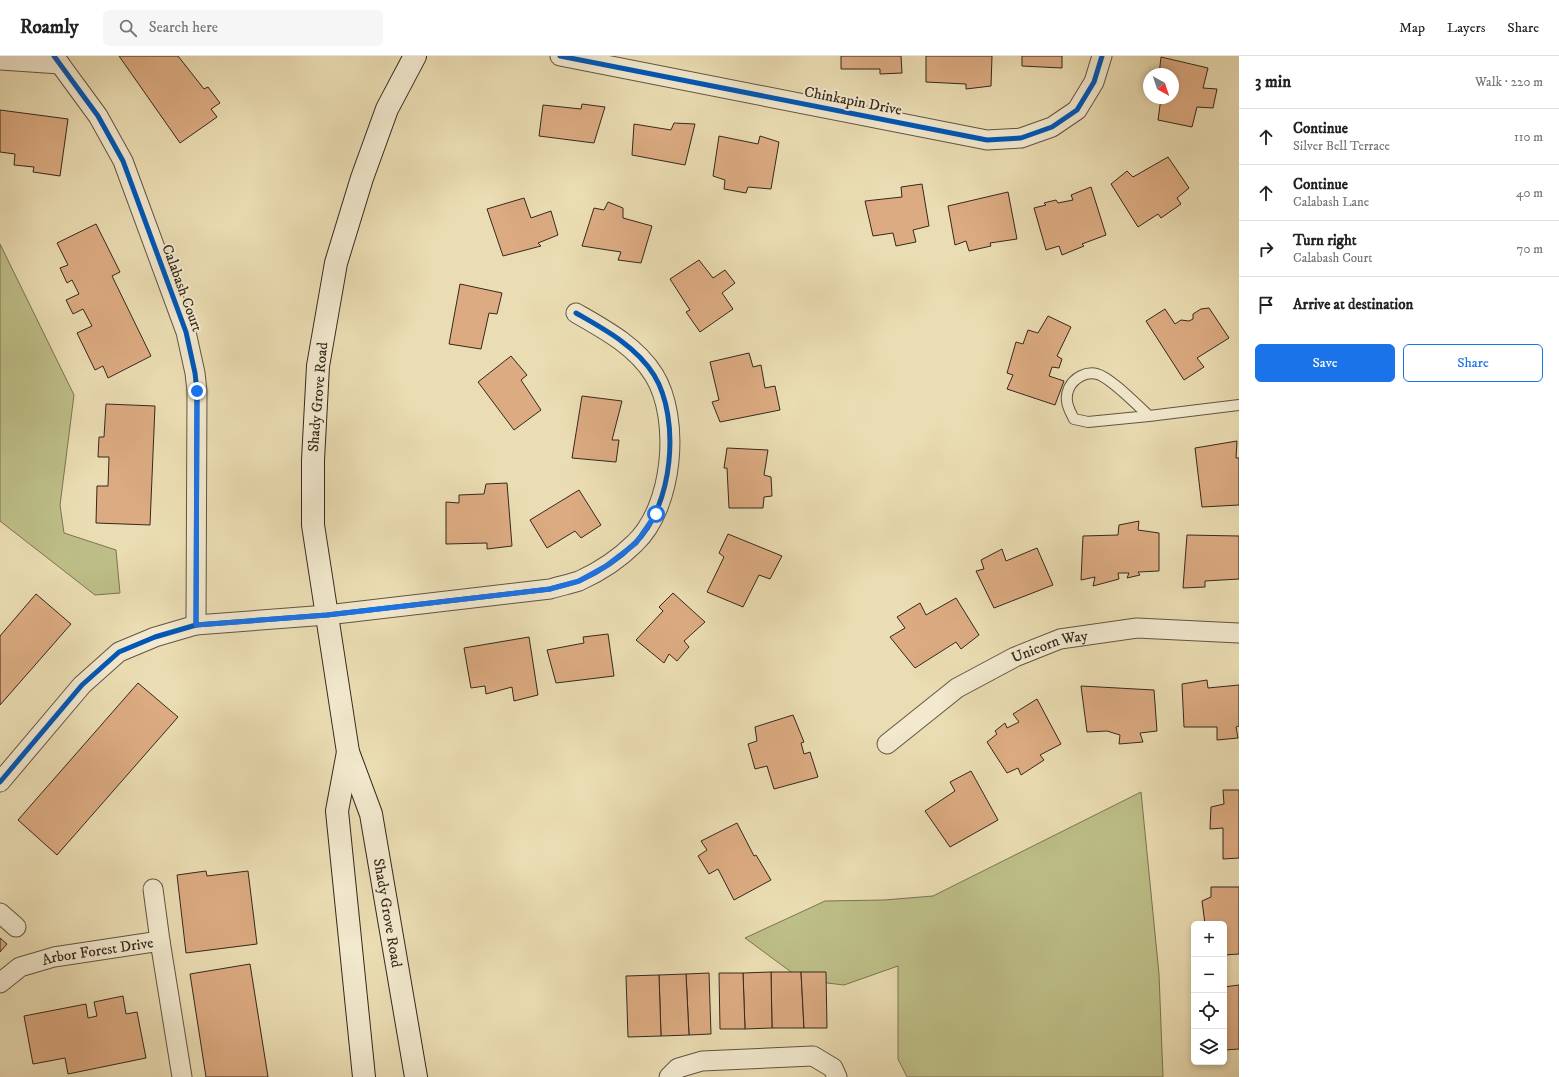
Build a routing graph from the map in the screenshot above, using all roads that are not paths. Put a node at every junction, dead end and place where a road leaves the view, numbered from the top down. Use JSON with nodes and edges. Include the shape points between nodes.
{"nodes":[{"id":1,"x":416,"y":56,"type":"edge"},
{"id":2,"x":560,"y":56,"type":"edge"},
{"id":3,"x":1102,"y":56,"type":"edge"},
{"id":4,"x":0,"y":60,"type":"edge"},
{"id":5,"x":57,"y":60,"type":"edge"},
{"id":6,"x":576,"y":313,"type":"dead end"},
{"id":7,"x":1239,"y":404,"type":"edge"},
{"id":8,"x":1150,"y":416,"type":"junction"},
{"id":9,"x":327,"y":615,"type":"junction"},
{"id":10,"x":196,"y":625,"type":"junction"},
{"id":11,"x":1239,"y":633,"type":"edge"},
{"id":12,"x":887,"y":744,"type":"dead end"},
{"id":13,"x":348,"y":752,"type":"junction"},
{"id":14,"x":0,"y":782,"type":"edge"},
{"id":15,"x":153,"y":889,"type":"dead end"},
{"id":16,"x":0,"y":913,"type":"edge"},
{"id":17,"x":16,"y":927,"type":"dead end"},
{"id":18,"x":160,"y":940,"type":"junction"},
{"id":19,"x":0,"y":983,"type":"edge"},
{"id":20,"x":182,"y":1077,"type":"edge"},
{"id":21,"x":364,"y":1077,"type":"edge"},
{"id":22,"x":416,"y":1077,"type":"edge"},
{"id":23,"x":669,"y":1077,"type":"edge"},
{"id":24,"x":837,"y":1077,"type":"edge"}],
"edges":[{"from":1,"to":9,"type":"main road","name":"Shady Grove Road","via":[[388,108],[362,178],[336,264],[318,366],[313,460],[313,525]]},
{"from":2,"to":3,"type":"street","name":"Chinkapin Drive","via":[[987,140],[1021,138],[1052,127],[1077,110],[1094,82]]},
{"from":4,"to":5,"type":"street","name":"Calabash Court"},
{"from":5,"to":10,"type":"street","name":"Calabash Court","via":[[98,116],[123,161],[191,351],[197,391]]},
{"from":6,"to":9,"type":"street","via":[[612,334],[635,353],[654,375],[664,398],[670,431],[670,458],[665,486],[656,514],[636,543],[606,566],[579,581],[550,589]]},
{"from":7,"to":8,"type":"lane"},
{"from":8,"to":8,"type":"lane","via":[[1088,422],[1074,419],[1065,396],[1072,382],[1084,373],[1098,374],[1110,381]]},
{"from":9,"to":10,"type":"street"},
{"from":9,"to":13,"type":"main road","name":"Shady Grove Road"},
{"from":10,"to":14,"type":"street","via":[[155,637],[119,652],[82,685]]},
{"from":11,"to":12,"type":"street","name":"Unicorn Way","via":[[1137,628],[1060,638],[1015,657],[957,688]]},
{"from":13,"to":21,"type":"main road","name":"Shady Grove Road","via":[[337,811]]},
{"from":13,"to":22,"type":"main road","name":"Shady Grove Road","via":[[371,814]]},
{"from":15,"to":18,"type":"street"},
{"from":16,"to":17,"type":"street"},
{"from":18,"to":19,"type":"street","name":"Arbor Forest Drive","via":[[54,957],[20,967]]},
{"from":18,"to":20,"type":"street","name":"Arbor Forest Drive"},
{"from":23,"to":24,"type":"street","via":[[678,1068],[702,1061],[813,1056],[833,1068]]}]}
